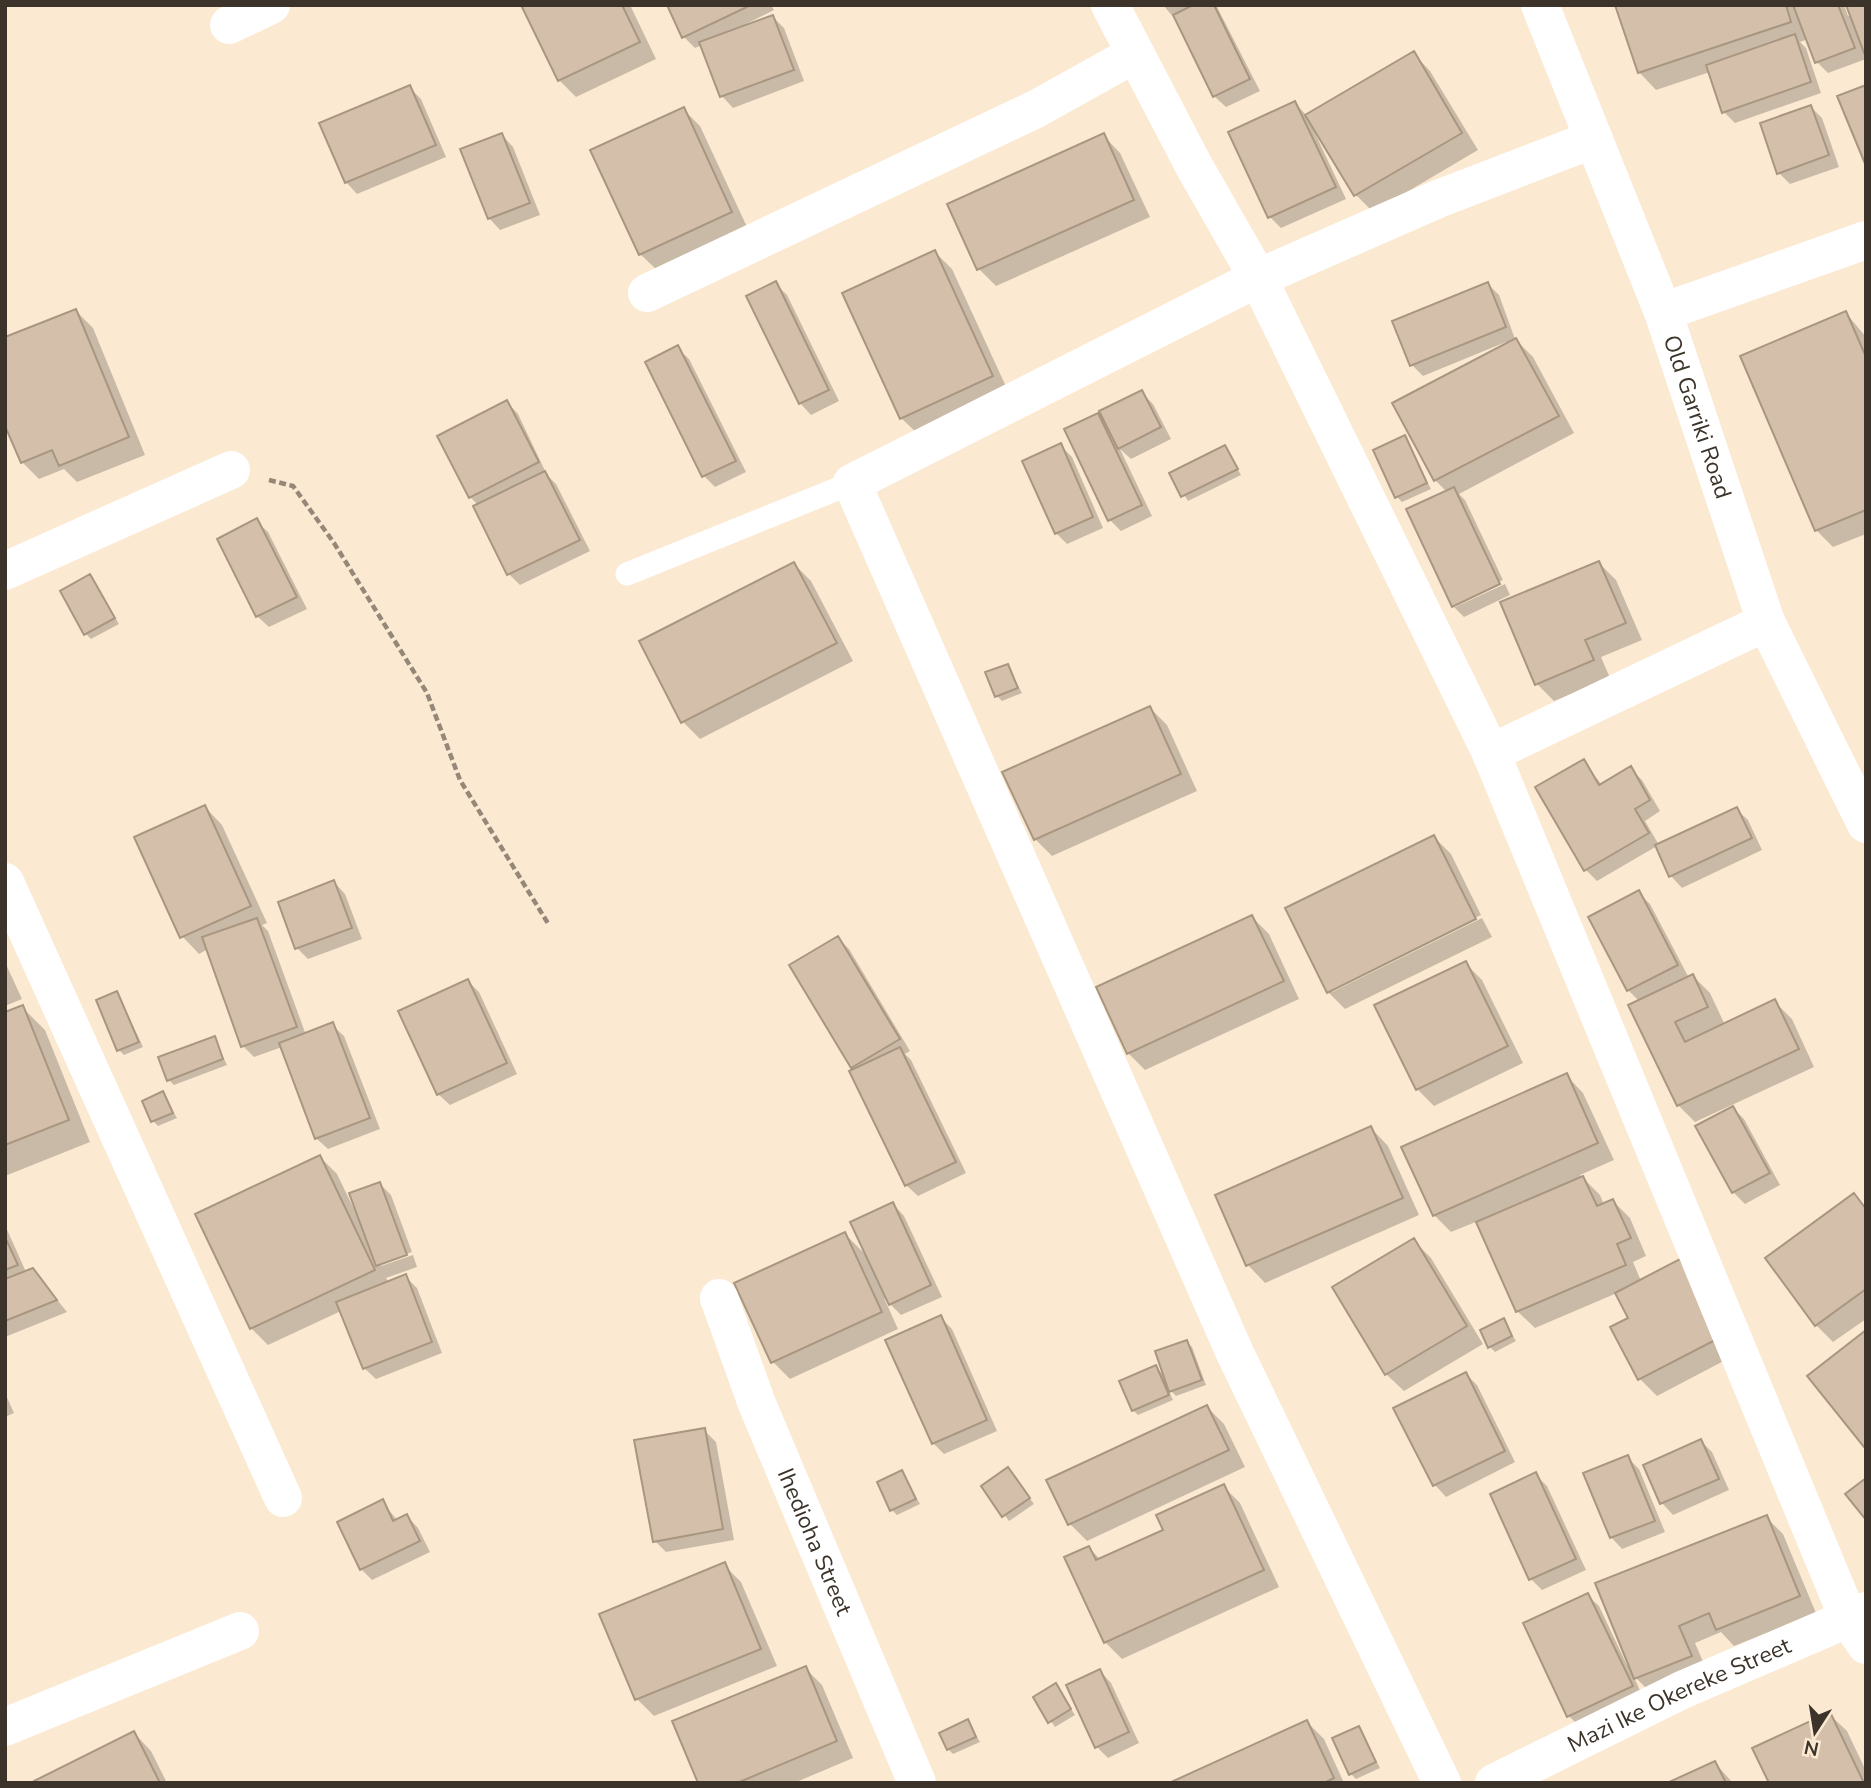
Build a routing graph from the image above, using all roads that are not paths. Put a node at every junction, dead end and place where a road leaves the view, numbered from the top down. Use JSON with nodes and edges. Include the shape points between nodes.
{"nodes":[{"id":1,"x":271,"y":5,"type":"edge"},
{"id":2,"x":1110,"y":5,"type":"edge"},
{"id":3,"x":1540,"y":5,"type":"edge"},
{"id":4,"x":229,"y":25,"type":"dead end"},
{"id":5,"x":1133,"y":55,"type":"junction"},
{"id":6,"x":1594,"y":139,"type":"junction"},
{"id":7,"x":1866,"y":240,"type":"edge"},
{"id":8,"x":1258,"y":278,"type":"junction"},
{"id":9,"x":647,"y":293,"type":"dead end"},
{"id":10,"x":1663,"y":312,"type":"junction"},
{"id":11,"x":231,"y":470,"type":"road end"},
{"id":12,"x":852,"y":483,"type":"junction"},
{"id":13,"x":5,"y":571,"type":"edge"},
{"id":14,"x":626,"y":574,"type":"dead end"},
{"id":15,"x":1766,"y":622,"type":"junction"},
{"id":16,"x":1491,"y":752,"type":"junction"},
{"id":17,"x":1866,"y":824,"type":"edge"},
{"id":18,"x":5,"y":882,"type":"edge"},
{"id":19,"x":719,"y":1298,"type":"dead end"},
{"id":20,"x":283,"y":1498,"type":"dead end"},
{"id":21,"x":1860,"y":1626,"type":"edge"},
{"id":22,"x":240,"y":1631,"type":"dead end"},
{"id":23,"x":5,"y":1727,"type":"edge"},
{"id":24,"x":917,"y":1783,"type":"edge"},
{"id":25,"x":1442,"y":1783,"type":"edge"},
{"id":26,"x":1494,"y":1783,"type":"edge"}],
"edges":[{"from":1,"to":4,"type":"street"},
{"from":2,"to":5,"type":"street"},
{"from":3,"to":6,"type":"street","name":"Old Garriki Road"},
{"from":5,"to":8,"type":"street"},
{"from":5,"to":9,"type":"street","via":[[1036,109]]},
{"from":6,"to":8,"type":"street","via":[[1438,199]]},
{"from":6,"to":10,"type":"street","name":"Old Garriki Road"},
{"from":7,"to":10,"type":"street"},
{"from":8,"to":12,"type":"street"},
{"from":8,"to":16,"type":"street"},
{"from":10,"to":15,"type":"street","name":"Old Garriki Road"},
{"from":11,"to":13,"type":"street"},
{"from":12,"to":14,"type":"lane"},
{"from":12,"to":25,"type":"street","via":[[1234,1351]]},
{"from":15,"to":16,"type":"street"},
{"from":15,"to":17,"type":"street","name":"Old Garriki Road"},
{"from":16,"to":21,"type":"street"},
{"from":18,"to":20,"type":"street"},
{"from":19,"to":24,"type":"street","name":"Ihedioha Street","via":[[757,1404]]},
{"from":21,"to":26,"type":"street","name":"Mazi Ike Okereke Street","via":[[1682,1690]]},
{"from":22,"to":23,"type":"street"}]}
